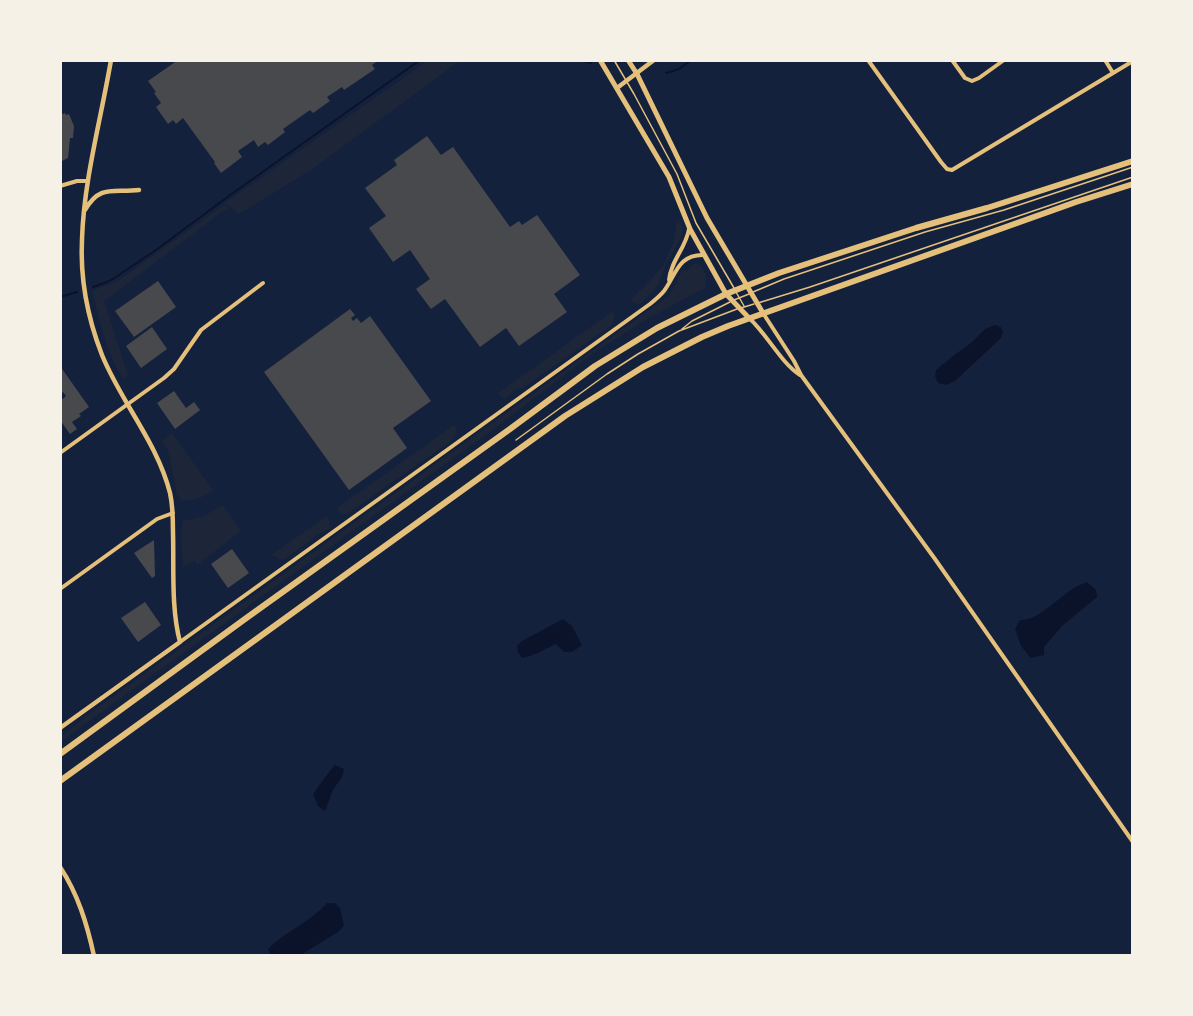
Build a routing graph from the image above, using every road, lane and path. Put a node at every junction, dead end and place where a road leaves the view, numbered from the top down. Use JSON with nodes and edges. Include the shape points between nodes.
{"nodes":[{"id":1,"x":111,"y":60,"type":"edge"},
{"id":2,"x":600,"y":60,"type":"edge"},
{"id":3,"x":614,"y":60,"type":"edge"},
{"id":4,"x":628,"y":60,"type":"edge"},
{"id":5,"x":654,"y":60,"type":"edge"},
{"id":6,"x":868,"y":60,"type":"edge"},
{"id":7,"x":952,"y":60,"type":"edge"},
{"id":8,"x":1004,"y":60,"type":"edge"},
{"id":9,"x":1105,"y":60,"type":"edge"},
{"id":10,"x":1133,"y":62,"type":"edge"},
{"id":11,"x":1113,"y":73,"type":"junction"},
{"id":12,"x":637,"y":74,"type":"junction"},
{"id":13,"x":626,"y":81,"type":"junction"},
{"id":14,"x":617,"y":88,"type":"junction"},
{"id":15,"x":1133,"y":161,"type":"edge"},
{"id":16,"x":1133,"y":167,"type":"edge"},
{"id":17,"x":1133,"y":177,"type":"edge"},
{"id":18,"x":88,"y":180,"type":"junction"},
{"id":19,"x":1133,"y":184,"type":"edge"},
{"id":20,"x":60,"y":186,"type":"edge"},
{"id":21,"x":139,"y":190,"type":"dead end"},
{"id":22,"x":84,"y":213,"type":"junction"},
{"id":23,"x":690,"y":229,"type":"junction"},
{"id":24,"x":704,"y":255,"type":"junction"},
{"id":25,"x":669,"y":281,"type":"junction"},
{"id":26,"x":263,"y":283,"type":"dead end"},
{"id":27,"x":746,"y":286,"type":"junction"},
{"id":28,"x":735,"y":290,"type":"junction"},
{"id":29,"x":751,"y":293,"type":"junction"},
{"id":30,"x":726,"y":294,"type":"junction"},
{"id":31,"x":739,"y":298,"type":"junction"},
{"id":32,"x":733,"y":301,"type":"junction"},
{"id":33,"x":757,"y":303,"type":"junction"},
{"id":34,"x":742,"y":308,"type":"junction"},
{"id":35,"x":763,"y":313,"type":"junction"},
{"id":36,"x":749,"y":318,"type":"junction"},
{"id":37,"x":679,"y":332,"type":"junction"},
{"id":38,"x":801,"y":375,"type":"junction"},
{"id":39,"x":128,"y":404,"type":"junction"},
{"id":40,"x":516,"y":440,"type":"dead end"},
{"id":41,"x":60,"y":453,"type":"edge"},
{"id":42,"x":173,"y":513,"type":"junction"},
{"id":43,"x":60,"y":589,"type":"edge"},
{"id":44,"x":180,"y":642,"type":"junction"},
{"id":45,"x":60,"y":728,"type":"edge"},
{"id":46,"x":60,"y":754,"type":"edge"},
{"id":47,"x":60,"y":781,"type":"edge"},
{"id":48,"x":1133,"y":842,"type":"edge"},
{"id":49,"x":60,"y":867,"type":"edge"},
{"id":50,"x":94,"y":956,"type":"edge"}],
"edges":[{"from":1,"to":18,"type":"street"},
{"from":2,"to":14,"type":"main road"},
{"from":3,"to":13,"type":"lane"},
{"from":4,"to":12,"type":"main road"},
{"from":5,"to":12,"type":"street"},
{"from":6,"to":11,"type":"street","via":[[940,162],[952,170]]},
{"from":7,"to":8,"type":"street","via":[[972,81]]},
{"from":9,"to":11,"type":"street"},
{"from":10,"to":11,"type":"street"},
{"from":12,"to":13,"type":"street"},
{"from":12,"to":27,"type":"main road"},
{"from":13,"to":14,"type":"street"},
{"from":13,"to":28,"type":"lane","via":[[681,183],[696,223]]},
{"from":14,"to":23,"type":"main road","via":[[669,177]]},
{"from":15,"to":27,"type":"main road"},
{"from":16,"to":29,"type":"lane","via":[[891,243]]},
{"from":17,"to":33,"type":"lane"},
{"from":18,"to":20,"type":"street"},
{"from":18,"to":22,"type":"street"},
{"from":19,"to":35,"type":"main road"},
{"from":21,"to":22,"type":"street","via":[[101,193]]},
{"from":22,"to":39,"type":"street","via":[[81,249],[91,321],[108,369]]},
{"from":23,"to":24,"type":"main road"},
{"from":23,"to":25,"type":"street","via":[[671,268]]},
{"from":24,"to":25,"type":"street","via":[[686,259]]},
{"from":24,"to":30,"type":"main road"},
{"from":25,"to":44,"type":"street","via":[[658,298],[642,310]]},
{"from":26,"to":39,"type":"street","via":[[201,330],[170,374]]},
{"from":27,"to":28,"type":"main road"},
{"from":27,"to":29,"type":"main road"},
{"from":28,"to":30,"type":"main road"},
{"from":28,"to":31,"type":"lane"},
{"from":29,"to":31,"type":"lane"},
{"from":29,"to":33,"type":"main road"},
{"from":30,"to":32,"type":"main road"},
{"from":30,"to":46,"type":"main road","via":[[657,328],[595,366]]},
{"from":31,"to":32,"type":"lane"},
{"from":31,"to":34,"type":"lane"},
{"from":32,"to":34,"type":"main road"},
{"from":32,"to":37,"type":"lane","via":[[692,321]]},
{"from":33,"to":34,"type":"lane"},
{"from":33,"to":35,"type":"main road"},
{"from":34,"to":36,"type":"main road"},
{"from":34,"to":37,"type":"lane"},
{"from":35,"to":36,"type":"main road"},
{"from":35,"to":38,"type":"street"},
{"from":36,"to":38,"type":"street","via":[[792,370]]},
{"from":36,"to":47,"type":"main road","via":[[651,362],[565,416]]},
{"from":37,"to":40,"type":"lane","via":[[607,374]]},
{"from":38,"to":48,"type":"street"},
{"from":39,"to":41,"type":"street"},
{"from":39,"to":42,"type":"street","via":[[159,461]]},
{"from":42,"to":43,"type":"street","via":[[157,519]]},
{"from":42,"to":44,"type":"street"},
{"from":44,"to":45,"type":"street"},
{"from":49,"to":50,"type":"street","via":[[83,913]]}]}
